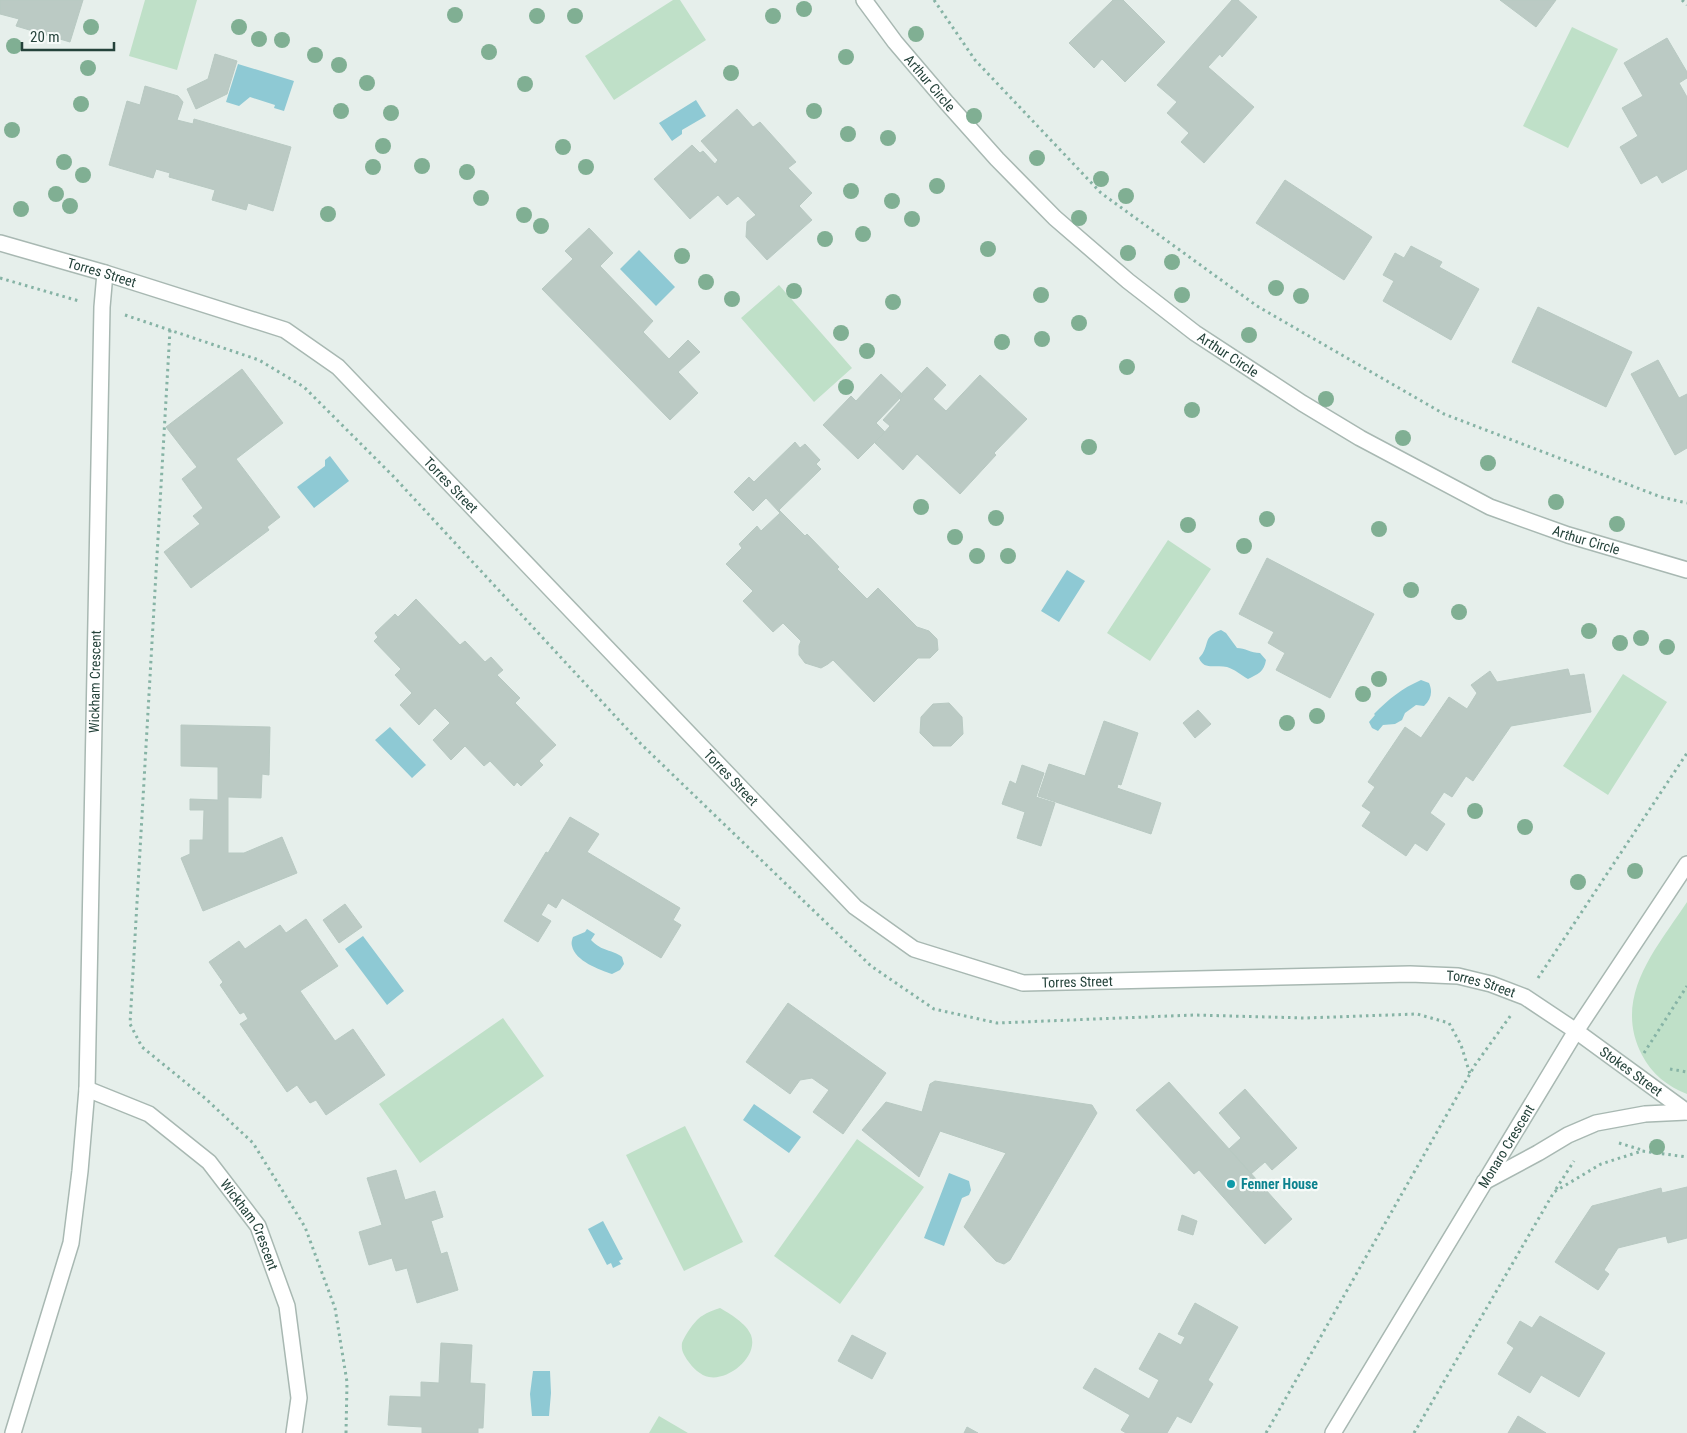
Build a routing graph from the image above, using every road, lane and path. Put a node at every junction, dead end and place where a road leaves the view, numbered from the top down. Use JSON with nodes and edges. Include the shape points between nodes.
{"nodes":[{"id":1,"x":864,"y":0,"type":"edge"},
{"id":2,"x":934,"y":0,"type":"edge"},
{"id":3,"x":1682,"y":0,"type":"edge"},
{"id":4,"x":1687,"y":5,"type":"edge"},
{"id":5,"x":0,"y":242,"type":"edge"},
{"id":6,"x":105,"y":273,"type":"junction"},
{"id":7,"x":170,"y":330,"type":"dead end"},
{"id":8,"x":1687,"y":504,"type":"edge"},
{"id":9,"x":1687,"y":570,"type":"edge"},
{"id":10,"x":1687,"y":753,"type":"edge"},
{"id":11,"x":1687,"y":864,"type":"edge"},
{"id":12,"x":1687,"y":986,"type":"edge"},
{"id":13,"x":1525,"y":997,"type":"junction"},
{"id":14,"x":1576,"y":1031,"type":"junction"},
{"id":15,"x":1648,"y":1059,"type":"dead end"},
{"id":16,"x":1661,"y":1067,"type":"dead end"},
{"id":17,"x":1687,"y":1072,"type":"edge"},
{"id":18,"x":87,"y":1089,"type":"junction"},
{"id":19,"x":1687,"y":1112,"type":"edge"},
{"id":20,"x":1616,"y":1142,"type":"dead end"},
{"id":21,"x":1642,"y":1151,"type":"junction"},
{"id":22,"x":1687,"y":1157,"type":"edge"},
{"id":23,"x":1575,"y":1159,"type":"dead end"},
{"id":24,"x":1484,"y":1182,"type":"junction"},
{"id":25,"x":1554,"y":1192,"type":"junction"},
{"id":26,"x":13,"y":1433,"type":"edge"},
{"id":27,"x":294,"y":1433,"type":"edge"},
{"id":28,"x":346,"y":1433,"type":"edge"},
{"id":29,"x":1266,"y":1433,"type":"edge"},
{"id":30,"x":1334,"y":1433,"type":"edge"},
{"id":31,"x":1414,"y":1433,"type":"edge"}],
"edges":[{"from":1,"to":9,"type":"street","name":"Arthur Circle","via":[[947,103],[1055,218],[1195,333],[1352,433],[1490,507],[1568,535]]},
{"from":2,"to":8,"type":"path","via":[[975,60],[1101,192],[1257,306],[1444,414]]},
{"from":3,"to":4,"type":"path"},
{"from":5,"to":6,"type":"street","name":"Torres Street"},
{"from":6,"to":13,"type":"street","name":"Torres Street","via":[[285,330],[338,367],[855,907],[914,949],[1023,983],[1410,974],[1458,976]]},
{"from":6,"to":18,"type":"street","name":"Wickham Crescent"},
{"from":7,"to":28,"type":"path","via":[[130,1024],[142,1047],[254,1143],[306,1228],[335,1308],[347,1382]]},
{"from":10,"to":13,"type":"path"},
{"from":11,"to":14,"type":"street","name":"Monaro Crescent"},
{"from":12,"to":15,"type":"path","via":[[1644,1054]]},
{"from":13,"to":14,"type":"street","name":"Torres Street"},
{"from":13,"to":29,"type":"path","via":[[1474,1066]]},
{"from":14,"to":19,"type":"street","name":"Stokes Street"},
{"from":14,"to":24,"type":"street","name":"Monaro Crescent"},
{"from":16,"to":17,"type":"path"},
{"from":18,"to":26,"type":"street","name":"Wickham Crescent","via":[[70,1244]]},
{"from":18,"to":27,"type":"street","name":"Wickham Crescent","via":[[150,1114],[209,1162],[258,1226],[286,1306],[299,1398]]},
{"from":19,"to":24,"type":"street","via":[[1645,1114],[1596,1123]]},
{"from":20,"to":21,"type":"path"},
{"from":21,"to":22,"type":"path"},
{"from":21,"to":25,"type":"path","via":[[1602,1164]]},
{"from":23,"to":25,"type":"path"},
{"from":24,"to":30,"type":"street","name":"Monaro Crescent"},
{"from":25,"to":31,"type":"path"}]}
